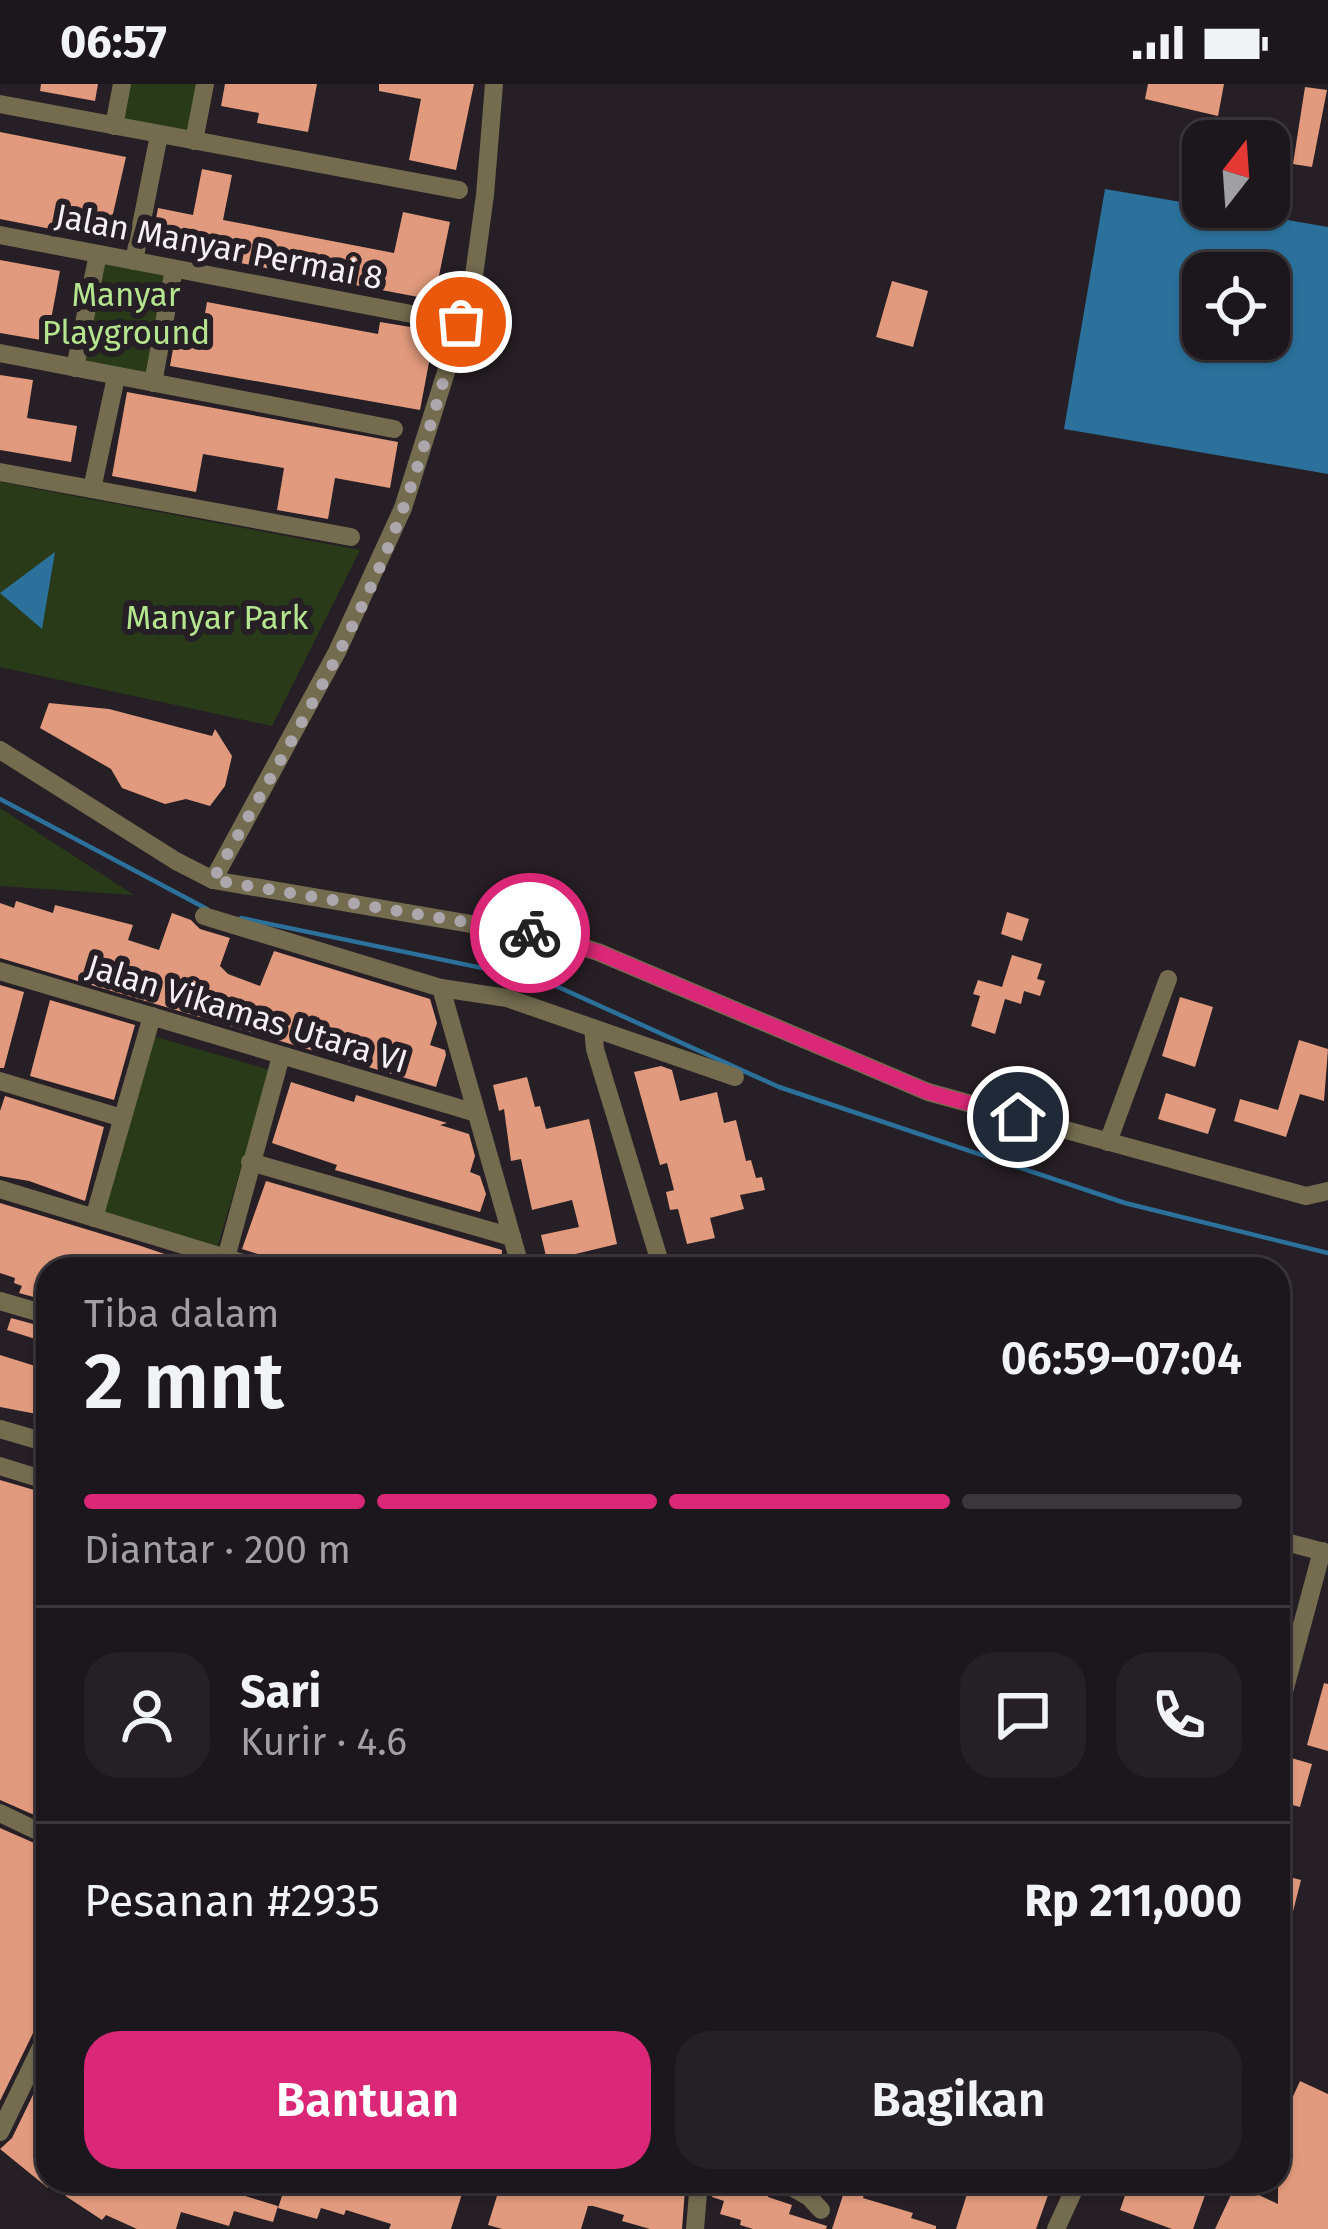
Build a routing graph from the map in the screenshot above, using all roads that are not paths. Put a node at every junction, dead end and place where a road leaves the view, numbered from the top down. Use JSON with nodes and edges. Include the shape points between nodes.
{"nodes":[{"id":1,"x":122,"y":84,"type":"edge"},
{"id":2,"x":205,"y":84,"type":"edge"},
{"id":3,"x":494,"y":84,"type":"edge"},
{"id":4,"x":0,"y":104,"type":"edge"},
{"id":5,"x":114,"y":126,"type":"junction"},
{"id":6,"x":159,"y":135,"type":"junction"},
{"id":7,"x":194,"y":141,"type":"junction"},
{"id":8,"x":459,"y":190,"type":"dead end"},
{"id":9,"x":0,"y":235,"type":"edge"},
{"id":10,"x":98,"y":254,"type":"junction"},
{"id":11,"x":134,"y":261,"type":"junction"},
{"id":12,"x":174,"y":269,"type":"junction"},
{"id":13,"x":427,"y":317,"type":"dead end"},
{"id":14,"x":0,"y":353,"type":"edge"},
{"id":15,"x":75,"y":368,"type":"junction"},
{"id":16,"x":116,"y":377,"type":"junction"},
{"id":17,"x":153,"y":383,"type":"junction"},
{"id":18,"x":394,"y":429,"type":"dead end"},
{"id":19,"x":0,"y":472,"type":"edge"},
{"id":20,"x":92,"y":489,"type":"junction"},
{"id":21,"x":352,"y":537,"type":"dead end"},
{"id":22,"x":0,"y":750,"type":"edge"},
{"id":23,"x":213,"y":880,"type":"junction"},
{"id":24,"x":204,"y":916,"type":"dead end"},
{"id":25,"x":0,"y":971,"type":"edge"},
{"id":26,"x":1168,"y":980,"type":"dead end"},
{"id":27,"x":441,"y":988,"type":"junction"},
{"id":28,"x":152,"y":1016,"type":"junction"},
{"id":29,"x":593,"y":1028,"type":"junction"},
{"id":30,"x":281,"y":1056,"type":"junction"},
{"id":31,"x":735,"y":1077,"type":"dead end"},
{"id":32,"x":0,"y":1082,"type":"edge"},
{"id":33,"x":476,"y":1113,"type":"junction"},
{"id":34,"x":122,"y":1118,"type":"junction"},
{"id":35,"x":1108,"y":1142,"type":"junction"},
{"id":36,"x":250,"y":1162,"type":"junction"},
{"id":37,"x":0,"y":1190,"type":"edge"},
{"id":38,"x":1328,"y":1191,"type":"edge"},
{"id":39,"x":94,"y":1218,"type":"junction"},
{"id":40,"x":512,"y":1238,"type":"junction"},
{"id":41,"x":223,"y":1257,"type":"edge"},
{"id":42,"x":226,"y":1257,"type":"edge"},
{"id":43,"x":518,"y":1257,"type":"edge"},
{"id":44,"x":658,"y":1257,"type":"edge"},
{"id":45,"x":0,"y":1301,"type":"edge"},
{"id":46,"x":36,"y":1312,"type":"edge"},
{"id":47,"x":0,"y":1429,"type":"edge"},
{"id":48,"x":36,"y":1440,"type":"edge"},
{"id":49,"x":0,"y":1466,"type":"edge"},
{"id":50,"x":36,"y":1477,"type":"edge"},
{"id":51,"x":1290,"y":1543,"type":"edge"},
{"id":52,"x":1325,"y":1552,"type":"edge"},
{"id":53,"x":1290,"y":1668,"type":"edge"},
{"id":54,"x":0,"y":1813,"type":"edge"},
{"id":55,"x":36,"y":1831,"type":"edge"},
{"id":56,"x":36,"y":2058,"type":"edge"},
{"id":57,"x":0,"y":2132,"type":"edge"},
{"id":58,"x":699,"y":2193,"type":"edge"},
{"id":59,"x":802,"y":2193,"type":"edge"},
{"id":60,"x":1072,"y":2193,"type":"edge"},
{"id":61,"x":821,"y":2210,"type":"dead end"},
{"id":62,"x":700,"y":2228,"type":"edge"},
{"id":63,"x":1056,"y":2229,"type":"edge"}],
"edges":[{"from":1,"to":5,"type":"street"},
{"from":2,"to":7,"type":"street"},
{"from":3,"to":23,"type":"street","via":[[472,290],[404,508],[337,652]]},
{"from":4,"to":5,"type":"street"},
{"from":5,"to":6,"type":"street"},
{"from":6,"to":7,"type":"street"},
{"from":6,"to":11,"type":"street"},
{"from":7,"to":8,"type":"street"},
{"from":9,"to":10,"type":"street","name":"Jalan Manyar Permai 8"},
{"from":10,"to":11,"type":"street","name":"Jalan Manyar Permai 8"},
{"from":10,"to":15,"type":"street"},
{"from":11,"to":12,"type":"street","name":"Jalan Manyar Permai 8"},
{"from":12,"to":13,"type":"street","name":"Jalan Manyar Permai 8"},
{"from":12,"to":17,"type":"street"},
{"from":14,"to":15,"type":"street"},
{"from":15,"to":16,"type":"street"},
{"from":16,"to":17,"type":"street"},
{"from":16,"to":20,"type":"street"},
{"from":17,"to":18,"type":"street"},
{"from":19,"to":20,"type":"street"},
{"from":20,"to":21,"type":"street"},
{"from":22,"to":23,"type":"street"},
{"from":23,"to":35,"type":"street","via":[[554,938],[928,1092]]},
{"from":24,"to":27,"type":"street"},
{"from":25,"to":28,"type":"street","name":"Jalan Vikamas Utara VI"},
{"from":26,"to":35,"type":"street"},
{"from":27,"to":29,"type":"street","via":[[507,998]]},
{"from":27,"to":33,"type":"street"},
{"from":28,"to":30,"type":"street","name":"Jalan Vikamas Utara VI"},
{"from":28,"to":34,"type":"street"},
{"from":29,"to":31,"type":"street"},
{"from":29,"to":44,"type":"street"},
{"from":30,"to":33,"type":"street","name":"Jalan Vikamas Utara VI"},
{"from":30,"to":36,"type":"street"},
{"from":32,"to":34,"type":"street"},
{"from":33,"to":40,"type":"street"},
{"from":34,"to":39,"type":"street"},
{"from":35,"to":38,"type":"street","via":[[1306,1196]]},
{"from":36,"to":40,"type":"street"},
{"from":36,"to":42,"type":"street"},
{"from":37,"to":39,"type":"street"},
{"from":39,"to":41,"type":"street"},
{"from":40,"to":43,"type":"street"},
{"from":45,"to":46,"type":"street"},
{"from":47,"to":48,"type":"street"},
{"from":49,"to":50,"type":"street"},
{"from":51,"to":52,"type":"street"},
{"from":52,"to":53,"type":"street"},
{"from":54,"to":55,"type":"street"},
{"from":56,"to":57,"type":"street"},
{"from":58,"to":62,"type":"street"},
{"from":59,"to":61,"type":"street"},
{"from":60,"to":63,"type":"street"}]}
